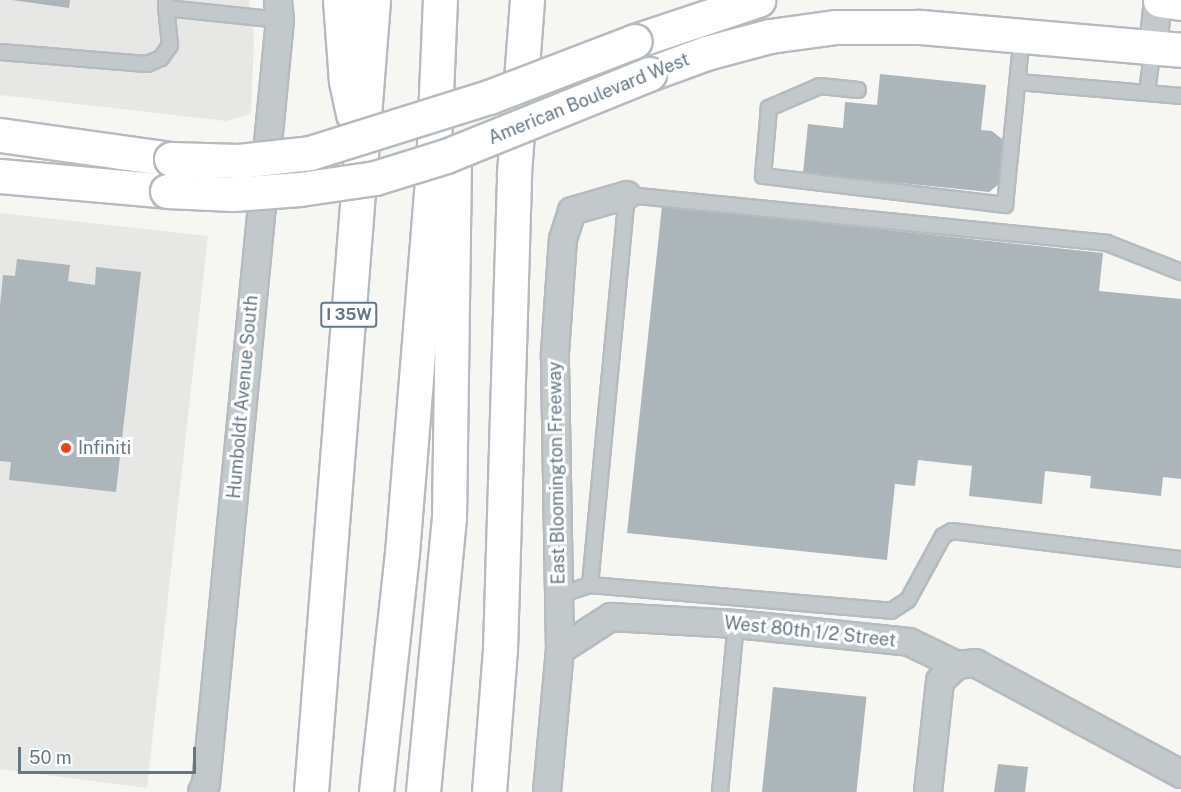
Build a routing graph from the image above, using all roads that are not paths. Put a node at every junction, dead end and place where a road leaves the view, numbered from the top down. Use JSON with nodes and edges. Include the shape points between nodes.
{"nodes":[{"id":1,"x":340,"y":0,"type":"edge"},
{"id":2,"x":373,"y":0,"type":"edge"},
{"id":3,"x":442,"y":0,"type":"edge"},
{"id":4,"x":527,"y":0,"type":"edge"},
{"id":5,"x":758,"y":0,"type":"edge"},
{"id":6,"x":1159,"y":0,"type":"edge"},
{"id":7,"x":1181,"y":3,"type":"edge"},
{"id":8,"x":166,"y":4,"type":"edge"},
{"id":9,"x":279,"y":10,"type":"edge"},
{"id":10,"x":1022,"y":36,"type":"junction"},
{"id":11,"x":1167,"y":49,"type":"edge"},
{"id":12,"x":0,"y":52,"type":"edge"},
{"id":13,"x":1018,"y":82,"type":"junction"},
{"id":14,"x":858,"y":90,"type":"dead end"},
{"id":15,"x":1147,"y":92,"type":"junction"},
{"id":16,"x":1181,"y":96,"type":"edge"},
{"id":17,"x":0,"y":135,"type":"edge"},
{"id":18,"x":362,"y":156,"type":"junction"},
{"id":19,"x":0,"y":176,"type":"edge"},
{"id":20,"x":627,"y":195,"type":"junction"},
{"id":21,"x":1181,"y":272,"type":"edge"},
{"id":22,"x":330,"y":552,"type":"junction"},
{"id":23,"x":1181,"y":560,"type":"edge"},
{"id":24,"x":590,"y":585,"type":"junction"},
{"id":25,"x":559,"y":595,"type":"junction"},
{"id":26,"x":736,"y":624,"type":"junction"},
{"id":27,"x":560,"y":651,"type":"junction"},
{"id":28,"x":957,"y":665,"type":"junction"},
{"id":29,"x":1181,"y":774,"type":"edge"},
{"id":30,"x":202,"y":792,"type":"edge"},
{"id":31,"x":293,"y":792,"type":"edge"},
{"id":32,"x":311,"y":792,"type":"edge"},
{"id":33,"x":375,"y":792,"type":"edge"},
{"id":34,"x":423,"y":792,"type":"edge"},
{"id":35,"x":489,"y":792,"type":"edge"},
{"id":36,"x":547,"y":792,"type":"edge"},
{"id":37,"x":720,"y":792,"type":"edge"},
{"id":38,"x":928,"y":792,"type":"edge"}],
"edges":[{"from":1,"to":18,"type":"main road","via":[[346,81]]},
{"from":2,"to":18,"type":"main road","number":"I 35W"},
{"from":3,"to":33,"type":"main road","via":[[434,166],[403,542]]},
{"from":3,"to":34,"type":"main road","via":[[454,134],[449,518]]},
{"from":4,"to":35,"type":"main road","via":[[514,173],[501,650]]},
{"from":5,"to":17,"type":"main road","name":"American Boulevard West","bridge":true,"via":[[635,41],[489,97],[310,153],[239,161],[171,159]]},
{"from":6,"to":7,"type":"main road"},
{"from":6,"to":11,"type":"street"},
{"from":8,"to":9,"type":"lane"},
{"from":8,"to":12,"type":"lane","via":[[170,45],[161,58],[147,64]]},
{"from":9,"to":30,"type":"street","name":"Humboldt Avenue South","via":[[206,784]]},
{"from":10,"to":11,"type":"main road","name":"American Boulevard West"},
{"from":10,"to":13,"type":"lane"},
{"from":10,"to":19,"type":"main road","name":"American Boulevard West","bridge":true,"via":[[920,27],[836,27],[770,36],[649,74],[446,156],[375,178],[300,189],[232,194]]},
{"from":11,"to":15,"type":"lane"},
{"from":13,"to":14,"type":"lane","via":[[1005,205],[763,176],[769,108],[820,86]]},
{"from":13,"to":15,"type":"lane"},
{"from":15,"to":16,"type":"lane"},
{"from":18,"to":22,"type":"main road","number":"I 35W"},
{"from":20,"to":21,"type":"lane","via":[[1107,243]]},
{"from":20,"to":24,"type":"lane"},
{"from":20,"to":25,"type":"street","name":"East Bloomington Freeway","via":[[572,211],[563,239],[555,352]]},
{"from":22,"to":31,"type":"main road"},
{"from":22,"to":32,"type":"main road","number":"I 35W"},
{"from":23,"to":24,"type":"lane","via":[[952,531],[943,536],[908,600],[891,611]]},
{"from":24,"to":25,"type":"lane"},
{"from":25,"to":27,"type":"street","name":"East Bloomington Freeway"},
{"from":26,"to":27,"type":"street","name":"West 80th 1/2 Street","via":[[611,617]]},
{"from":26,"to":28,"type":"street","name":"West 80th 1/2 Street","via":[[909,642]]},
{"from":26,"to":37,"type":"lane"},
{"from":27,"to":36,"type":"street","name":"East Bloomington Freeway"},
{"from":28,"to":29,"type":"street","name":"West 80th 1/2 Street","via":[[975,663]]},
{"from":28,"to":38,"type":"street","via":[[940,681]]}]}
